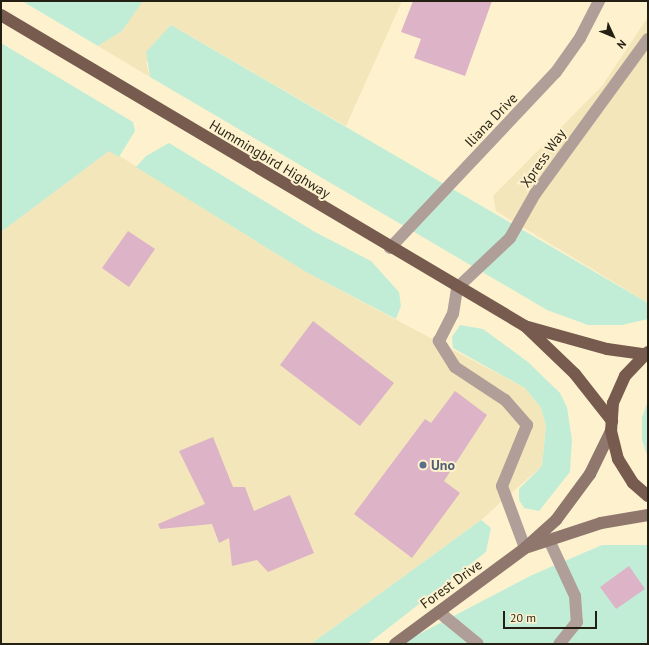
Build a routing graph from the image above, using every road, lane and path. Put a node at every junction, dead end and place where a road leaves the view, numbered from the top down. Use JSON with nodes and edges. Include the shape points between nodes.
{"nodes":[{"id":1,"x":599,"y":1,"type":"edge"},
{"id":2,"x":1,"y":15,"type":"edge"},
{"id":3,"x":648,"y":39,"type":"edge"},
{"id":4,"x":390,"y":248,"type":"junction"},
{"id":5,"x":457,"y":288,"type":"junction"},
{"id":6,"x":525,"y":326,"type":"junction"},
{"id":7,"x":646,"y":353,"type":"edge"},
{"id":8,"x":612,"y":426,"type":"junction"},
{"id":9,"x":648,"y":496,"type":"edge"},
{"id":10,"x":648,"y":515,"type":"edge"},
{"id":11,"x":549,"y":540,"type":"junction"},
{"id":12,"x":525,"y":548,"type":"junction"},
{"id":13,"x":439,"y":612,"type":"junction"},
{"id":14,"x":395,"y":644,"type":"edge"},
{"id":15,"x":478,"y":644,"type":"edge"},
{"id":16,"x":559,"y":644,"type":"edge"}],
"edges":[{"from":1,"to":4,"type":"street","name":"Iliana Drive","via":[[580,38],[556,72]]},
{"from":2,"to":4,"type":"main road","name":"Hummingbird Highway"},
{"from":3,"to":5,"type":"street","name":"Xpress Way","via":[[535,194],[510,238]]},
{"from":4,"to":5,"type":"main road","name":"Hummingbird Highway"},
{"from":5,"to":6,"type":"main road","name":"Hummingbird Highway"},
{"from":5,"to":12,"type":"street","via":[[452,314],[439,341],[455,366],[505,400],[527,425],[502,486]]},
{"from":6,"to":7,"type":"main road","name":"Hummingbird Highway","via":[[607,349]]},
{"from":6,"to":8,"type":"main road","name":"Hummingbird Highway","via":[[574,374]]},
{"from":7,"to":8,"type":"main road","via":[[625,376],[613,403]]},
{"from":8,"to":9,"type":"main road","via":[[618,459],[632,483]]},
{"from":8,"to":12,"type":"main road","name":"Forest Drive","via":[[573,500]]},
{"from":10,"to":11,"type":"main road","name":"Forest Drive","via":[[601,523]]},
{"from":11,"to":12,"type":"main road","name":"Forest Drive"},
{"from":11,"to":16,"type":"street","via":[[574,596],[577,622]]},
{"from":12,"to":13,"type":"main road","name":"Forest Drive"},
{"from":13,"to":14,"type":"main road","name":"Forest Drive"},
{"from":13,"to":15,"type":"street"}]}
